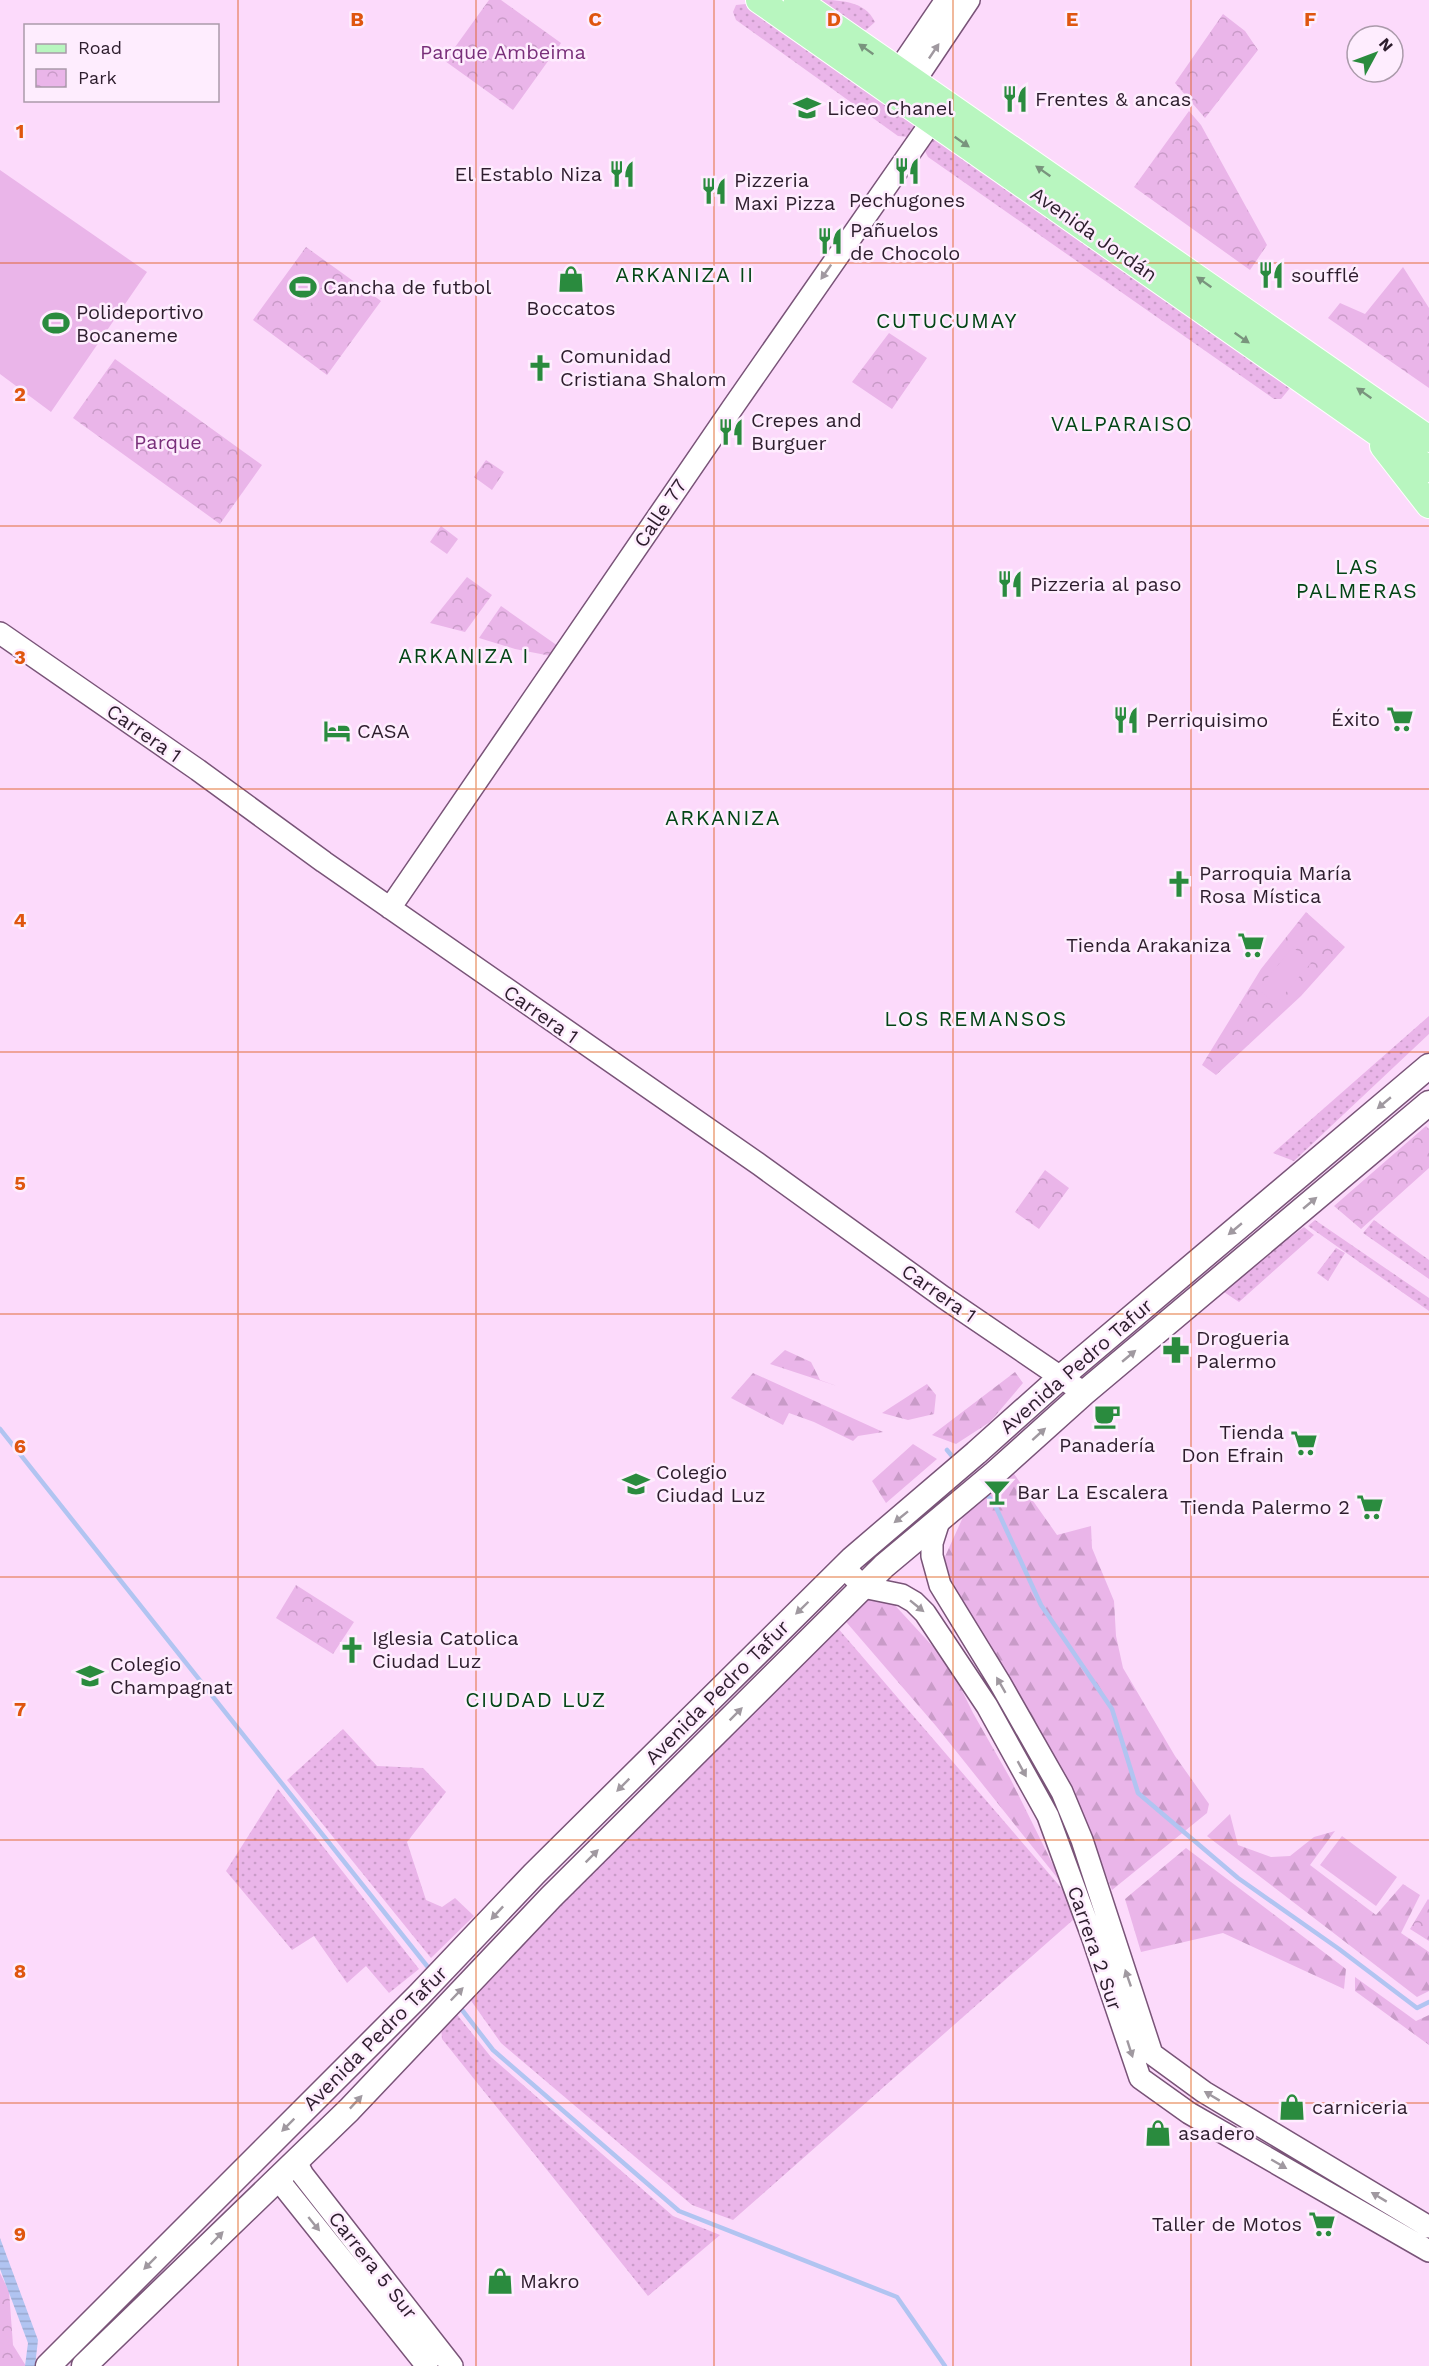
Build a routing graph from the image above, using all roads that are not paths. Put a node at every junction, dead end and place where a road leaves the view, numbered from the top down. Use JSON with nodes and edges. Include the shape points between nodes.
{"nodes":[{"id":1,"x":759,"y":0,"type":"edge"},
{"id":2,"x":797,"y":0,"type":"edge"},
{"id":3,"x":946,"y":0,"type":"edge"},
{"id":4,"x":969,"y":0,"type":"edge"},
{"id":5,"x":900,"y":86,"type":"junction"},
{"id":6,"x":932,"y":121,"type":"junction"},
{"id":7,"x":1348,"y":413,"type":"junction"},
{"id":8,"x":1397,"y":417,"type":"junction"},
{"id":9,"x":1429,"y":433,"type":"edge"},
{"id":10,"x":1429,"y":439,"type":"edge"},
{"id":11,"x":1429,"y":469,"type":"edge"},
{"id":12,"x":1429,"y":505,"type":"edge"},
{"id":13,"x":0,"y":633,"type":"edge"},
{"id":14,"x":390,"y":908,"type":"junction"},
{"id":15,"x":1429,"y":1065,"type":"edge"},
{"id":16,"x":1429,"y":1103,"type":"edge"},
{"id":17,"x":1061,"y":1377,"type":"junction"},
{"id":18,"x":1084,"y":1393,"type":"junction"},
{"id":19,"x":939,"y":1521,"type":"junction"},
{"id":20,"x":844,"y":1567,"type":"junction"},
{"id":21,"x":863,"y":1587,"type":"junction"},
{"id":22,"x":296,"y":2162,"type":"junction"},
{"id":23,"x":277,"y":2178,"type":"junction"},
{"id":24,"x":1429,"y":2227,"type":"edge"},
{"id":25,"x":1429,"y":2251,"type":"edge"},
{"id":26,"x":48,"y":2366,"type":"edge"},
{"id":27,"x":84,"y":2366,"type":"edge"},
{"id":28,"x":427,"y":2366,"type":"edge"},
{"id":29,"x":452,"y":2366,"type":"edge"}],
"edges":[{"from":1,"to":5,"type":"main road","name":"Avenida Jordán"},
{"from":5,"to":2,"type":"main road","name":"Avenida Jordán","one_way":true},
{"from":3,"to":5,"type":"street"},
{"from":5,"to":4,"type":"street","one_way":true},
{"from":5,"to":6,"type":"main road","name":"Avenida Jordán"},
{"from":8,"to":5,"type":"main road","name":"Avenida Jordán","one_way":true},
{"from":6,"to":7,"type":"main road","name":"Avenida Jordán","one_way":true},
{"from":6,"to":14,"type":"street","name":"Calle 77","one_way":true},
{"from":7,"to":11,"type":"main road","name":"Avenida Jordán"},
{"from":7,"to":12,"type":"main road","via":[[1381,442]]},
{"from":8,"to":9,"type":"main road"},
{"from":8,"to":10,"type":"main road","name":"Avenida Jordán"},
{"from":13,"to":14,"type":"street","name":"Carrera 1"},
{"from":14,"to":17,"type":"street","name":"Carrera 1"},
{"from":15,"to":17,"type":"main road","name":"Avenida Pedro Tafur","one_way":true},
{"from":18,"to":16,"type":"main road","name":"Avenida Pedro Tafur","one_way":true},
{"from":17,"to":18,"type":"street","name":"Carrera 1"},
{"from":17,"to":20,"type":"main road","name":"Avenida Pedro Tafur","one_way":true},
{"from":19,"to":18,"type":"main road","name":"Avenida Pedro Tafur","one_way":true},
{"from":19,"to":21,"type":"main road","name":"Avenida Pedro Tafur"},
{"from":24,"to":19,"type":"street","name":"Carrera 2 Sur","one_way":true,"via":[[1204,2092],[1152,2054],[1082,1840],[1062,1792],[940,1585],[932,1556]]},
{"from":20,"to":21,"type":"street"},
{"from":20,"to":26,"type":"main road","name":"Avenida Pedro Tafur","one_way":true},
{"from":22,"to":21,"type":"main road","name":"Avenida Pedro Tafur","one_way":true,"via":[[550,1897]]},
{"from":21,"to":25,"type":"street","name":"Carrera 2 Sur","one_way":true,"via":[[902,1595],[926,1613],[993,1716],[1048,1816],[1140,2079],[1189,2113]]},
{"from":22,"to":23,"type":"main road","name":"Avenida Pedro Tafur"},
{"from":22,"to":29,"type":"street","name":"Carrera 5 Sur"},
{"from":27,"to":23,"type":"main road","name":"Avenida Pedro Tafur","one_way":true},
{"from":23,"to":28,"type":"street","name":"Carrera 5 Sur","one_way":true}]}
